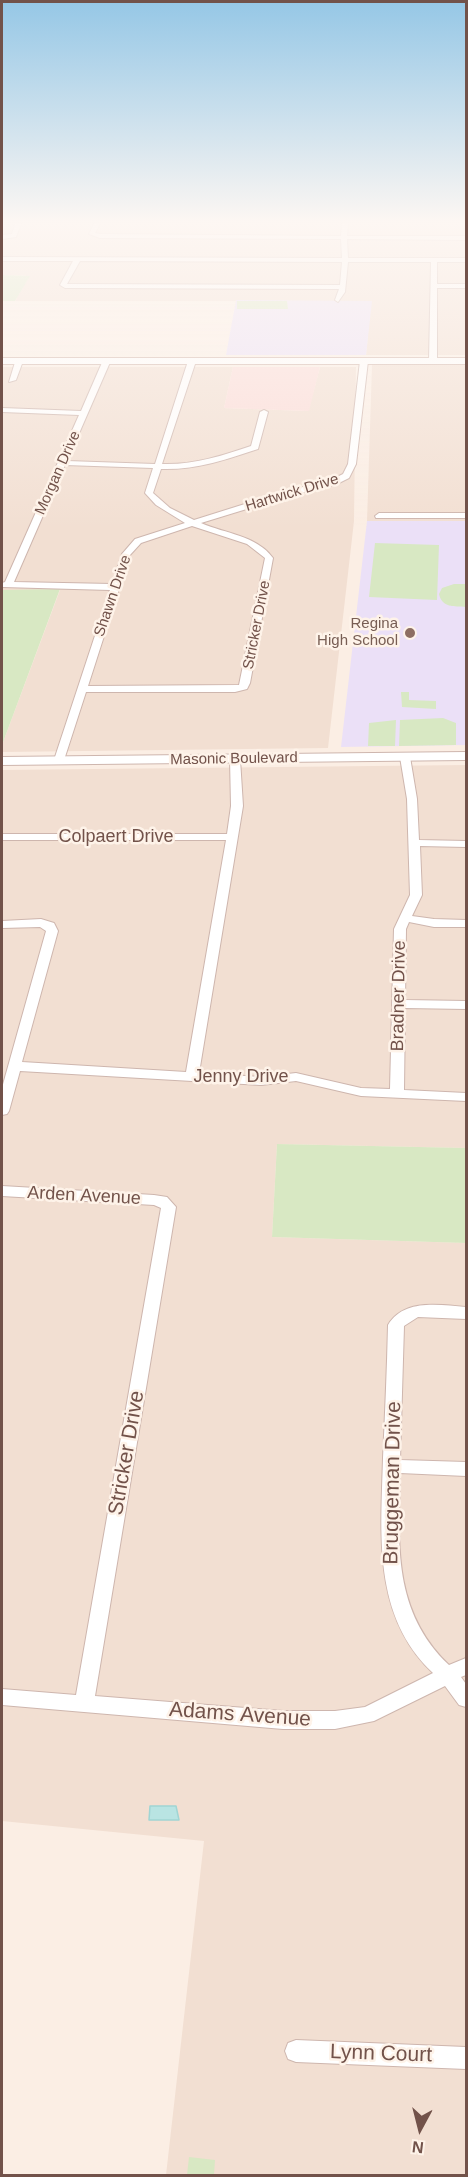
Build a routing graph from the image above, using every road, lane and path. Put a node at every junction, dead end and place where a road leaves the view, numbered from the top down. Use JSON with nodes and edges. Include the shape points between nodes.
{"nodes":[{"id":1,"x":433,"y":326,"type":"edge"},
{"id":2,"x":107,"y":360,"type":"junction"},
{"id":3,"x":2,"y":361,"type":"edge"},
{"id":4,"x":19,"y":361,"type":"junction"},
{"id":5,"x":192,"y":361,"type":"junction"},
{"id":6,"x":364,"y":361,"type":"junction"},
{"id":7,"x":433,"y":361,"type":"junction"},
{"id":8,"x":466,"y":361,"type":"edge"},
{"id":9,"x":12,"y":380,"type":"dead end"},
{"id":10,"x":2,"y":410,"type":"edge"},
{"id":11,"x":254,"y":412,"type":"dead end"},
{"id":12,"x":264,"y":412,"type":"junction"},
{"id":13,"x":274,"y":412,"type":"dead end"},
{"id":14,"x":84,"y":413,"type":"junction"},
{"id":15,"x":62,"y":463,"type":"junction"},
{"id":16,"x":157,"y":467,"type":"junction"},
{"id":17,"x":379,"y":516,"type":"dead end"},
{"id":18,"x":466,"y":516,"type":"edge"},
{"id":19,"x":195,"y":523,"type":"junction"},
{"id":20,"x":5,"y":585,"type":"edge"},
{"id":21,"x":114,"y":587,"type":"junction"},
{"id":22,"x":81,"y":689,"type":"junction"},
{"id":23,"x":466,"y":756,"type":"edge"},
{"id":24,"x":405,"y":757,"type":"junction"},
{"id":25,"x":235,"y":759,"type":"junction"},
{"id":26,"x":2,"y":760,"type":"edge"},
{"id":27,"x":59,"y":760,"type":"junction"},
{"id":28,"x":2,"y":837,"type":"edge"},
{"id":29,"x":231,"y":837,"type":"junction"},
{"id":30,"x":415,"y":843,"type":"junction"},
{"id":31,"x":466,"y":844,"type":"edge"},
{"id":32,"x":406,"y":918,"type":"junction"},
{"id":33,"x":2,"y":924,"type":"edge"},
{"id":34,"x":466,"y":924,"type":"edge"},
{"id":35,"x":398,"y":1004,"type":"junction"},
{"id":36,"x":466,"y":1005,"type":"edge"},
{"id":37,"x":14,"y":1066,"type":"junction"},
{"id":38,"x":192,"y":1077,"type":"junction"},
{"id":39,"x":397,"y":1095,"type":"junction"},
{"id":40,"x":466,"y":1097,"type":"edge"},
{"id":41,"x":2,"y":1111,"type":"edge"},
{"id":42,"x":2,"y":1191,"type":"edge"},
{"id":43,"x":166,"y":1203,"type":"joint"},
{"id":44,"x":466,"y":1313,"type":"edge"},
{"id":45,"x":392,"y":1466,"type":"junction"},
{"id":46,"x":466,"y":1468,"type":"edge"},
{"id":47,"x":466,"y":1666,"type":"edge"},
{"id":48,"x":448,"y":1674,"type":"junction"},
{"id":49,"x":2,"y":1697,"type":"edge"},
{"id":50,"x":466,"y":1699,"type":"edge"},
{"id":51,"x":84,"y":1704,"type":"junction"},
{"id":52,"x":296,"y":2051,"type":"dead end"},
{"id":53,"x":466,"y":2058,"type":"edge"}],
"edges":[{"from":1,"to":7,"type":"street"},
{"from":2,"to":4,"type":"main road"},
{"from":2,"to":5,"type":"main road"},
{"from":2,"to":14,"type":"street","name":"Morgan Drive"},
{"from":3,"to":4,"type":"main road"},
{"from":4,"to":9,"type":"street"},
{"from":5,"to":6,"type":"main road"},
{"from":5,"to":16,"type":"street"},
{"from":6,"to":7,"type":"main road"},
{"from":6,"to":19,"type":"street","name":"Hartwick Drive","via":[[352,464],[346,476]]},
{"from":7,"to":8,"type":"main road"},
{"from":10,"to":14,"type":"street"},
{"from":11,"to":12,"type":"street"},
{"from":12,"to":13,"type":"street"},
{"from":12,"to":16,"type":"street","via":[[258,441],[251,449],[190,467]]},
{"from":14,"to":15,"type":"street","name":"Morgan Drive"},
{"from":15,"to":16,"type":"street"},
{"from":15,"to":20,"type":"street","name":"Morgan Drive"},
{"from":16,"to":19,"type":"street","via":[[150,497]]},
{"from":17,"to":18,"type":"street"},
{"from":19,"to":21,"type":"street","name":"Shawn Drive","via":[[133,544]]},
{"from":19,"to":22,"type":"street","name":"Stricker Drive","via":[[249,541],[269,558],[245,686]]},
{"from":20,"to":21,"type":"street"},
{"from":21,"to":22,"type":"street","name":"Shawn Drive"},
{"from":22,"to":27,"type":"street","name":"Shawn Drive"},
{"from":23,"to":24,"type":"street","name":"Masonic Boulevard"},
{"from":24,"to":25,"type":"street","name":"Masonic Boulevard"},
{"from":24,"to":30,"type":"street","name":"Bradner Drive"},
{"from":25,"to":27,"type":"street","name":"Masonic Boulevard"},
{"from":25,"to":29,"type":"street","via":[[237,806]]},
{"from":26,"to":27,"type":"street","name":"Masonic Boulevard"},
{"from":28,"to":29,"type":"street","name":"Colpaert Drive"},
{"from":29,"to":38,"type":"street"},
{"from":30,"to":31,"type":"street"},
{"from":30,"to":32,"type":"street","name":"Bradner Drive","via":[[416,895]]},
{"from":32,"to":34,"type":"street"},
{"from":32,"to":35,"type":"street","name":"Bradner Drive","via":[[400,929]]},
{"from":33,"to":37,"type":"street","via":[[41,924],[50,926],[52,931]]},
{"from":35,"to":36,"type":"street"},
{"from":35,"to":39,"type":"street","name":"Bradner Drive"},
{"from":37,"to":38,"type":"street","name":"Jenny Drive"},
{"from":37,"to":41,"type":"street"},
{"from":38,"to":39,"type":"street","name":"Jenny Drive","via":[[261,1081],[296,1077],[344,1090]]},
{"from":39,"to":40,"type":"street","name":"Jenny Drive"},
{"from":42,"to":43,"type":"street","name":"Arden Avenue"},
{"from":43,"to":51,"type":"street","name":"Stricker Drive","via":[[168,1212]]},
{"from":44,"to":45,"type":"street","name":"Bruggeman Drive","via":[[422,1311],[401,1317],[396,1325]]},
{"from":45,"to":46,"type":"street"},
{"from":45,"to":48,"type":"street","name":"Bruggeman Drive","via":[[392,1580],[405,1618],[432,1660]]},
{"from":47,"to":48,"type":"street","name":"Adams Avenue"},
{"from":48,"to":50,"type":"street","name":"Bruggeman Drive"},
{"from":48,"to":51,"type":"street","name":"Adams Avenue","via":[[367,1714],[335,1720],[283,1720]]},
{"from":49,"to":51,"type":"street","name":"Adams Avenue"},
{"from":52,"to":53,"type":"street","name":"Lynn Court"}]}
